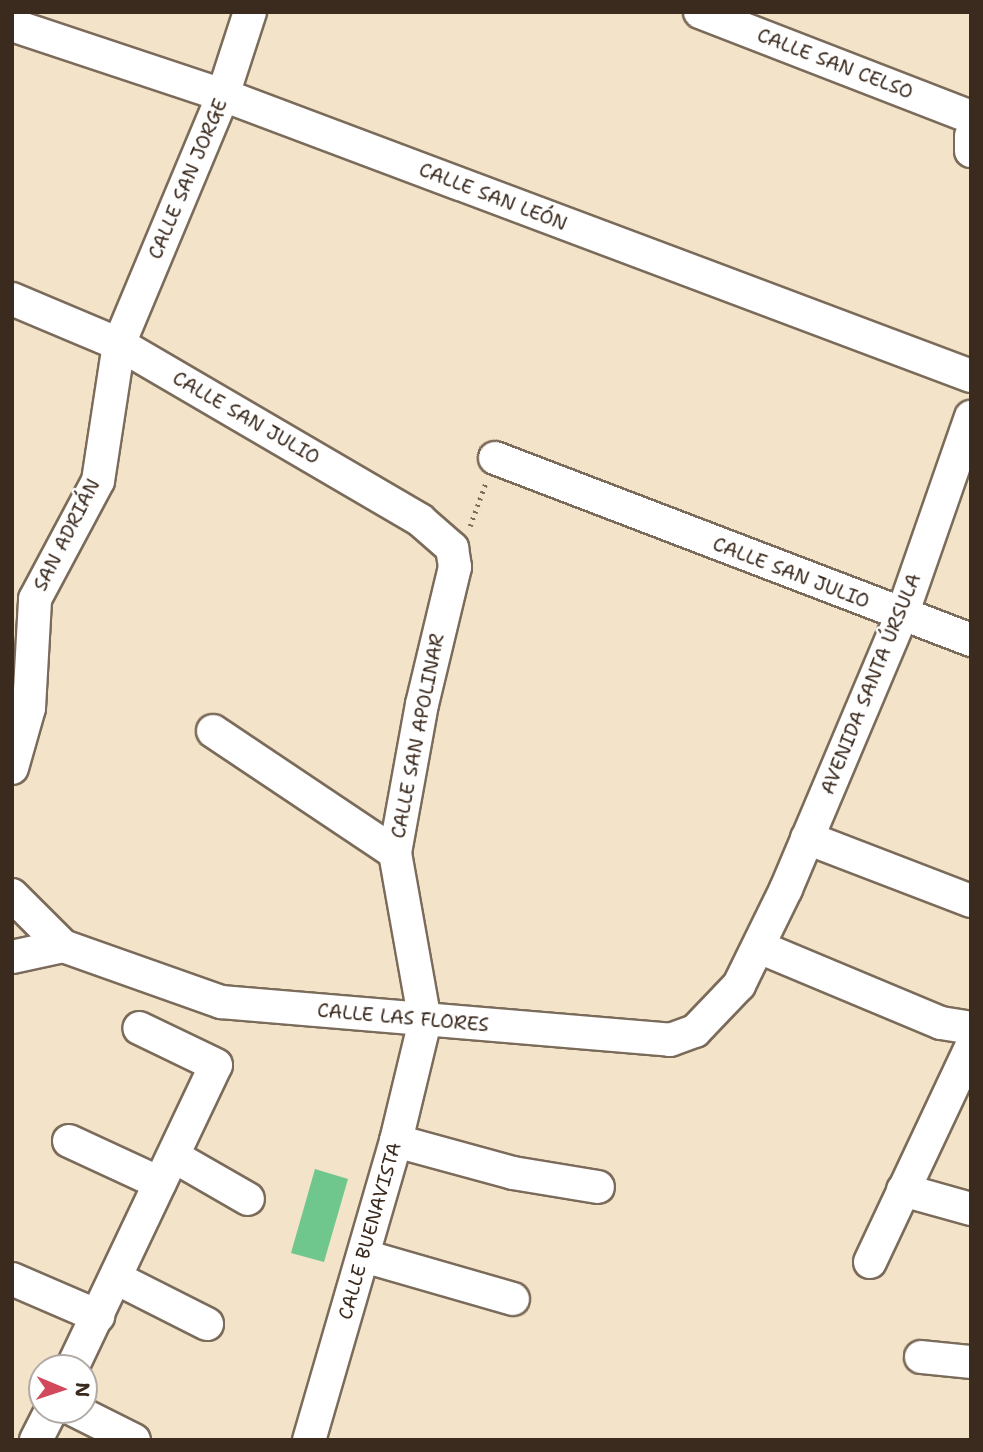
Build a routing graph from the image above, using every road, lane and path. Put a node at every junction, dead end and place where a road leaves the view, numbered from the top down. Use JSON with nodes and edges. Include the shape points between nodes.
{"nodes":[{"id":1,"x":250,"y":12,"type":"edge"},
{"id":2,"x":700,"y":12,"type":"edge"},
{"id":3,"x":12,"y":26,"type":"edge"},
{"id":4,"x":223,"y":95,"type":"junction"},
{"id":5,"x":971,"y":117,"type":"edge"},
{"id":6,"x":971,"y":136,"type":"edge"},
{"id":7,"x":971,"y":151,"type":"edge"},
{"id":8,"x":12,"y":299,"type":"edge"},
{"id":9,"x":119,"y":344,"type":"junction"},
{"id":10,"x":971,"y":376,"type":"edge"},
{"id":11,"x":971,"y":417,"type":"edge"},
{"id":12,"x":495,"y":458,"type":"joint"},
{"id":13,"x":455,"y":567,"type":"junction"},
{"id":14,"x":902,"y":615,"type":"junction"},
{"id":15,"x":971,"y":640,"type":"edge"},
{"id":16,"x":213,"y":731,"type":"dead end"},
{"id":17,"x":12,"y":768,"type":"edge"},
{"id":18,"x":807,"y":838,"type":"junction"},
{"id":19,"x":395,"y":853,"type":"junction"},
{"id":20,"x":12,"y":895,"type":"edge"},
{"id":21,"x":971,"y":901,"type":"edge"},
{"id":22,"x":62,"y":946,"type":"junction"},
{"id":23,"x":760,"y":947,"type":"junction"},
{"id":24,"x":12,"y":957,"type":"edge"},
{"id":25,"x":425,"y":1021,"type":"junction"},
{"id":26,"x":139,"y":1028,"type":"dead end"},
{"id":27,"x":971,"y":1028,"type":"edge"},
{"id":28,"x":971,"y":1047,"type":"edge"},
{"id":29,"x":68,"y":1141,"type":"dead end"},
{"id":30,"x":396,"y":1141,"type":"junction"},
{"id":31,"x":168,"y":1170,"type":"junction"},
{"id":32,"x":598,"y":1187,"type":"dead end"},
{"id":33,"x":903,"y":1190,"type":"junction"},
{"id":34,"x":248,"y":1199,"type":"dead end"},
{"id":35,"x":971,"y":1209,"type":"edge"},
{"id":36,"x":364,"y":1256,"type":"junction"},
{"id":37,"x":870,"y":1262,"type":"dead end"},
{"id":38,"x":116,"y":1278,"type":"junction"},
{"id":39,"x":12,"y":1279,"type":"edge"},
{"id":40,"x":513,"y":1299,"type":"dead end"},
{"id":41,"x":98,"y":1316,"type":"junction"},
{"id":42,"x":207,"y":1324,"type":"dead end"},
{"id":43,"x":79,"y":1354,"type":"edge"},
{"id":44,"x":921,"y":1357,"type":"dead end"},
{"id":45,"x":971,"y":1362,"type":"edge"},
{"id":46,"x":98,"y":1422,"type":"edge"},
{"id":47,"x":44,"y":1424,"type":"edge"},
{"id":48,"x":36,"y":1440,"type":"edge"},
{"id":49,"x":134,"y":1440,"type":"edge"},
{"id":50,"x":309,"y":1440,"type":"edge"}],
"edges":[{"from":1,"to":4,"type":"street","name":"CALLE SAN JORGE"},
{"from":2,"to":5,"type":"street","name":"CALLE SAN CELSO"},
{"from":3,"to":4,"type":"street","name":"CALLE SAN LEÓN"},
{"from":4,"to":9,"type":"street","name":"CALLE SAN JORGE"},
{"from":4,"to":10,"type":"street","name":"CALLE SAN LEÓN"},
{"from":6,"to":7,"type":"street"},
{"from":8,"to":9,"type":"street","name":"CALLE SAN JULIO"},
{"from":9,"to":13,"type":"street","name":"CALLE SAN JULIO","via":[[420,520],[452,548]]},
{"from":9,"to":17,"type":"street","name":"SAN ADRIÁN","via":[[98,481],[35,599],[29,708]]},
{"from":11,"to":14,"type":"street","name":"AVENIDA SANTA ÚRSULA"},
{"from":12,"to":13,"type":"path"},
{"from":12,"to":14,"type":"street","name":"CALLE SAN JULIO"},
{"from":13,"to":19,"type":"street","name":"CALLE SAN APOLINAR","via":[[422,704]]},
{"from":14,"to":15,"type":"street","name":"CALLE SAN JULIO"},
{"from":14,"to":18,"type":"street","name":"AVENIDA SANTA ÚRSULA"},
{"from":16,"to":19,"type":"street"},
{"from":18,"to":21,"type":"street"},
{"from":18,"to":23,"type":"street","name":"AVENIDA SANTA ÚRSULA"},
{"from":19,"to":25,"type":"street","name":"CALLE SAN APOLINAR"},
{"from":20,"to":22,"type":"street"},
{"from":22,"to":24,"type":"street"},
{"from":22,"to":25,"type":"street","name":"CALLE LAS FLORES","via":[[221,1002]]},
{"from":23,"to":25,"type":"street","name":"CALLE LAS FLORES","via":[[717,1013],[695,1031],[670,1040]]},
{"from":23,"to":27,"type":"street","via":[[940,1023]]},
{"from":25,"to":30,"type":"street","name":"CALLE BUENAVISTA"},
{"from":26,"to":31,"type":"street","via":[[216,1065]]},
{"from":28,"to":33,"type":"street"},
{"from":29,"to":31,"type":"street"},
{"from":30,"to":32,"type":"street","via":[[513,1173]]},
{"from":30,"to":36,"type":"street","name":"CALLE BUENAVISTA"},
{"from":31,"to":34,"type":"street"},
{"from":31,"to":38,"type":"street"},
{"from":33,"to":35,"type":"street"},
{"from":33,"to":37,"type":"street"},
{"from":36,"to":40,"type":"street"},
{"from":36,"to":50,"type":"street","name":"CALLE BUENAVISTA"},
{"from":38,"to":41,"type":"street"},
{"from":38,"to":42,"type":"street"},
{"from":39,"to":41,"type":"street"},
{"from":41,"to":43,"type":"street"},
{"from":44,"to":45,"type":"street"},
{"from":46,"to":49,"type":"street"},
{"from":47,"to":48,"type":"street"}]}
